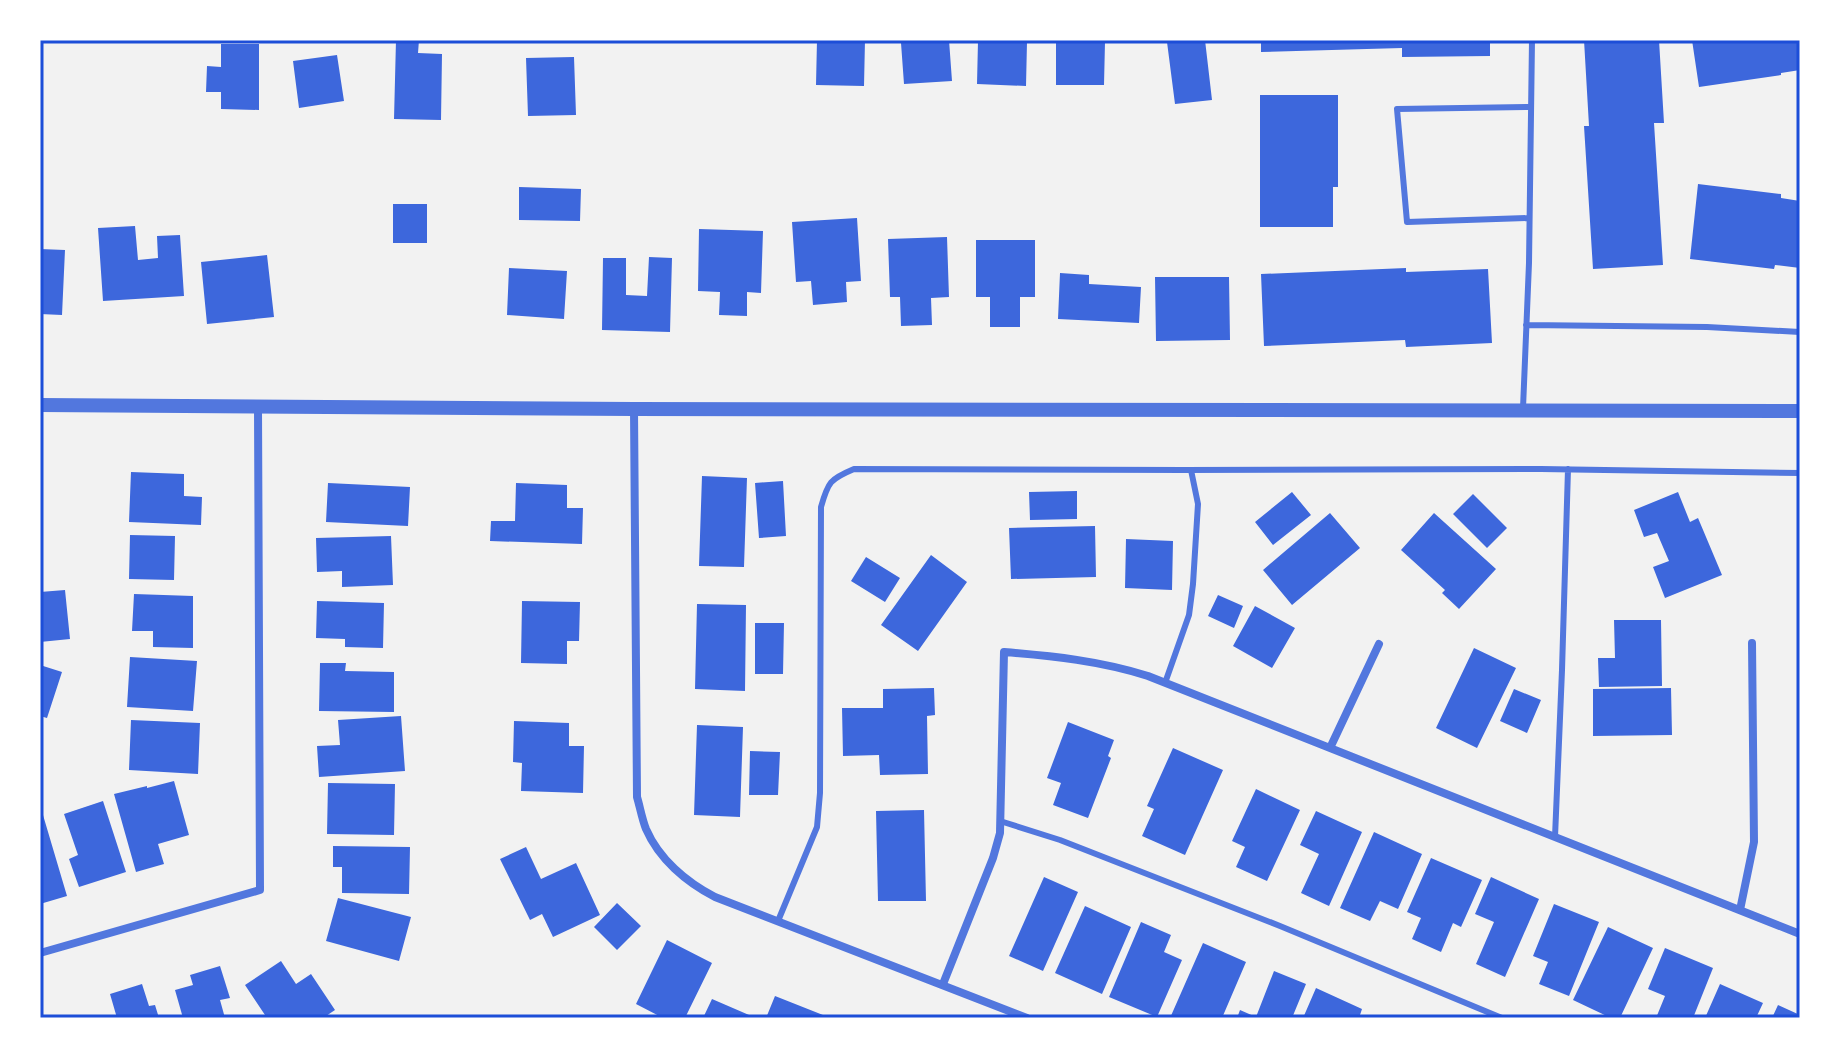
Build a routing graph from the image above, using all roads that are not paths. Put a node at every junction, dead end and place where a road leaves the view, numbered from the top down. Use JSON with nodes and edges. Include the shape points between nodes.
{"nodes":[{"id":1,"x":1532,"y":40,"type":"edge"},
{"id":2,"x":1530,"y":107,"type":"junction"},
{"id":3,"x":1529,"y":218,"type":"junction"},
{"id":4,"x":1526,"y":325,"type":"junction"},
{"id":5,"x":1800,"y":332,"type":"edge"},
{"id":6,"x":40,"y":405,"type":"edge"},
{"id":7,"x":258,"y":407,"type":"junction"},
{"id":8,"x":634,"y":409,"type":"junction"},
{"id":9,"x":1523,"y":411,"type":"junction"},
{"id":10,"x":1800,"y":411,"type":"edge"},
{"id":11,"x":1568,"y":469,"type":"junction"},
{"id":12,"x":1191,"y":470,"type":"junction"},
{"id":13,"x":1800,"y":473,"type":"edge"},
{"id":14,"x":1752,"y":643,"type":"dead end"},
{"id":15,"x":1379,"y":644,"type":"dead end"},
{"id":16,"x":1165,"y":683,"type":"junction"},
{"id":17,"x":1330,"y":748,"type":"junction"},
{"id":18,"x":1000,"y":821,"type":"junction"},
{"id":19,"x":1555,"y":837,"type":"junction"},
{"id":20,"x":1740,"y":910,"type":"junction"},
{"id":21,"x":778,"y":921,"type":"junction"},
{"id":22,"x":1800,"y":934,"type":"edge"},
{"id":23,"x":40,"y":953,"type":"edge"},
{"id":24,"x":943,"y":984,"type":"junction"},
{"id":25,"x":1027,"y":1018,"type":"edge"},
{"id":26,"x":1502,"y":1018,"type":"edge"}],
"edges":[{"from":1,"to":2,"type":"lane"},
{"from":2,"to":3,"type":"lane"},
{"from":2,"to":3,"type":"lane","via":[[1397,109],[1407,222]]},
{"from":3,"to":4,"type":"lane"},
{"from":4,"to":5,"type":"lane"},
{"from":4,"to":9,"type":"lane"},
{"from":6,"to":7,"type":"street"},
{"from":7,"to":8,"type":"street"},
{"from":7,"to":23,"type":"street","via":[[260,890]]},
{"from":8,"to":9,"type":"street"},
{"from":8,"to":21,"type":"street","via":[[637,797],[647,830],[667,862],[715,897]]},
{"from":9,"to":10,"type":"street"},
{"from":11,"to":12,"type":"lane"},
{"from":11,"to":13,"type":"lane"},
{"from":11,"to":19,"type":"lane"},
{"from":12,"to":16,"type":"lane","via":[[1198,504],[1193,584],[1189,615]]},
{"from":12,"to":21,"type":"lane","via":[[854,469],[826,487],[821,507],[817,827]]},
{"from":14,"to":20,"type":"street","via":[[1754,842]]},
{"from":15,"to":17,"type":"street"},
{"from":16,"to":17,"type":"street"},
{"from":16,"to":18,"type":"street","via":[[1116,666],[1004,652]]},
{"from":17,"to":19,"type":"street"},
{"from":18,"to":24,"type":"street","via":[[993,858]]},
{"from":18,"to":26,"type":"lane","via":[[1280,926]]},
{"from":19,"to":20,"type":"street"},
{"from":20,"to":22,"type":"street"},
{"from":21,"to":24,"type":"street"},
{"from":24,"to":25,"type":"street"}]}
